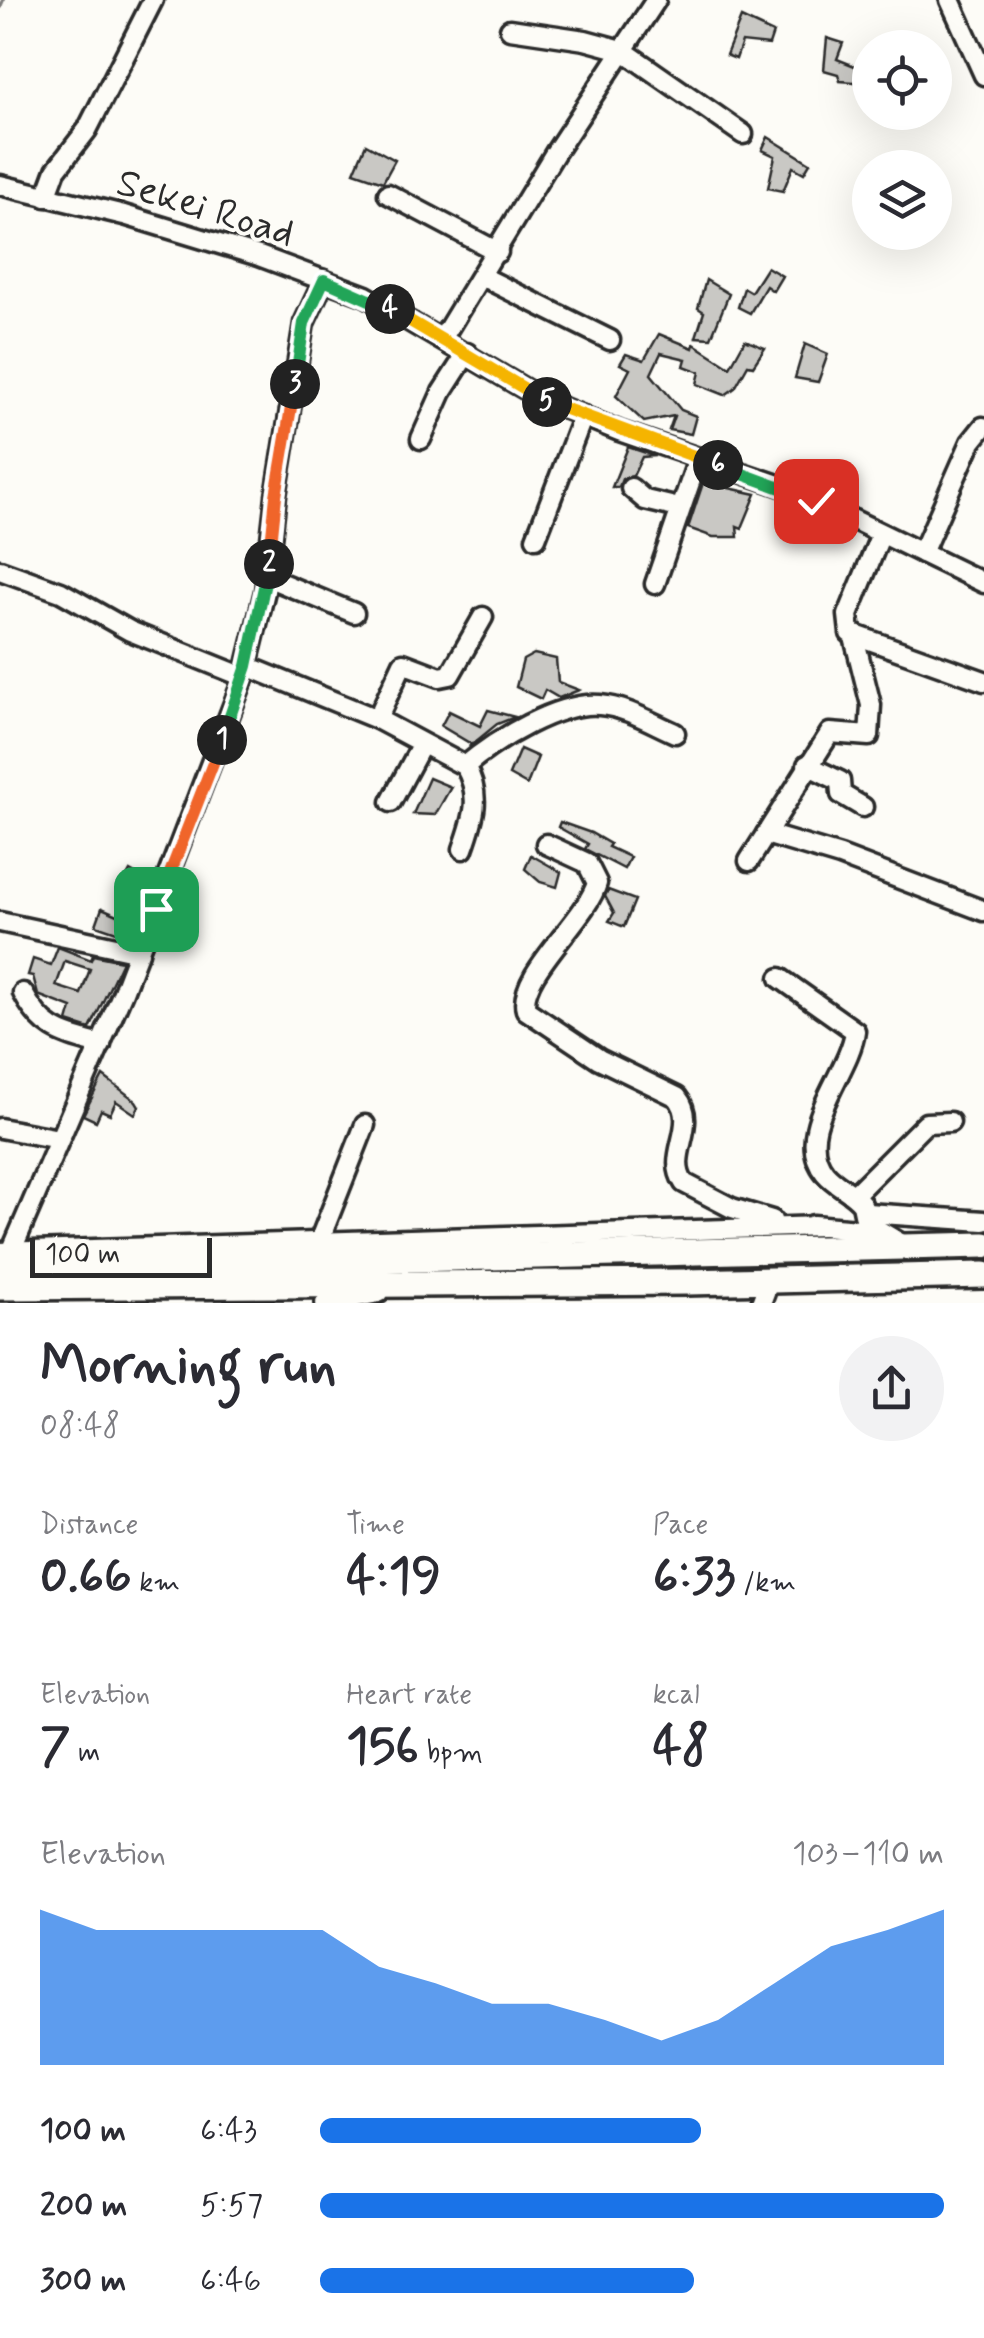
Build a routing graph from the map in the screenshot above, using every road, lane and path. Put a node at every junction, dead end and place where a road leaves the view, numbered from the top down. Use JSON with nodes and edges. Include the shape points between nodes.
{"nodes":[{"id":1,"x":164,"y":0,"type":"edge"},
{"id":2,"x":656,"y":0,"type":"edge"},
{"id":3,"x":950,"y":0,"type":"edge"},
{"id":4,"x":150,"y":5,"type":"edge"},
{"id":5,"x":510,"y":29,"type":"dead end"},
{"id":6,"x":622,"y":50,"type":"junction"},
{"id":7,"x":984,"y":75,"type":"edge"},
{"id":8,"x":743,"y":134,"type":"dead end"},
{"id":9,"x":0,"y":185,"type":"edge"},
{"id":10,"x":388,"y":194,"type":"dead end"},
{"id":11,"x":46,"y":197,"type":"junction"},
{"id":12,"x":498,"y":252,"type":"junction"},
{"id":13,"x":481,"y":276,"type":"junction"},
{"id":14,"x":324,"y":280,"type":"junction"},
{"id":15,"x":442,"y":338,"type":"junction"},
{"id":16,"x":610,"y":340,"type":"dead end"},
{"id":17,"x":467,"y":353,"type":"junction"},
{"id":18,"x":582,"y":416,"type":"junction"},
{"id":19,"x":984,"y":427,"type":"edge"},
{"id":20,"x":421,"y":439,"type":"dead end"},
{"id":21,"x":698,"y":459,"type":"junction"},
{"id":22,"x":630,"y":488,"type":"dead end"},
{"id":23,"x":680,"y":508,"type":"junction"},
{"id":24,"x":881,"y":534,"type":"junction"},
{"id":25,"x":536,"y":538,"type":"dead end"},
{"id":26,"x":922,"y":554,"type":"junction"},
{"id":27,"x":0,"y":570,"type":"edge"},
{"id":28,"x":267,"y":578,"type":"junction"},
{"id":29,"x":984,"y":583,"type":"edge"},
{"id":30,"x":655,"y":584,"type":"dead end"},
{"id":31,"x":354,"y":613,"type":"dead end"},
{"id":32,"x":483,"y":616,"type":"dead end"},
{"id":33,"x":854,"y":637,"type":"junction"},
{"id":34,"x":246,"y":672,"type":"junction"},
{"id":35,"x":984,"y":681,"type":"edge"},
{"id":36,"x":376,"y":719,"type":"junction"},
{"id":37,"x":675,"y":733,"type":"dead end"},
{"id":38,"x":421,"y":746,"type":"junction"},
{"id":39,"x":807,"y":765,"type":"junction"},
{"id":40,"x":464,"y":766,"type":"junction"},
{"id":41,"x":391,"y":802,"type":"dead end"},
{"id":42,"x":863,"y":807,"type":"dead end"},
{"id":43,"x":766,"y":834,"type":"junction"},
{"id":44,"x":546,"y":844,"type":"dead end"},
{"id":45,"x":463,"y":849,"type":"dead end"},
{"id":46,"x":749,"y":860,"type":"dead end"},
{"id":47,"x":984,"y":911,"type":"edge"},
{"id":48,"x":0,"y":922,"type":"edge"},
{"id":49,"x":139,"y":952,"type":"junction"},
{"id":50,"x":780,"y":978,"type":"dead end"},
{"id":51,"x":23,"y":993,"type":"dead end"},
{"id":52,"x":101,"y":1045,"type":"junction"},
{"id":53,"x":950,"y":1122,"type":"dead end"},
{"id":54,"x":365,"y":1124,"type":"dead end"},
{"id":55,"x":0,"y":1128,"type":"edge"},
{"id":56,"x":59,"y":1138,"type":"junction"},
{"id":57,"x":855,"y":1194,"type":"junction"},
{"id":58,"x":867,"y":1220,"type":"junction"},
{"id":59,"x":984,"y":1221,"type":"edge"},
{"id":60,"x":821,"y":1226,"type":"junction"},
{"id":61,"x":318,"y":1244,"type":"junction"},
{"id":62,"x":984,"y":1245,"type":"edge"},
{"id":63,"x":908,"y":1247,"type":"junction"},
{"id":64,"x":4,"y":1258,"type":"edge"},
{"id":65,"x":984,"y":1275,"type":"edge"},
{"id":66,"x":424,"y":1284,"type":"junction"},
{"id":67,"x":0,"y":1287,"type":"edge"},
{"id":68,"x":765,"y":1291,"type":"edge"},
{"id":69,"x":692,"y":1292,"type":"edge"},
{"id":70,"x":534,"y":1293,"type":"edge"},
{"id":71,"x":325,"y":1303,"type":"edge"}],
"edges":[{"from":1,"to":4,"type":"street"},
{"from":2,"to":6,"type":"street"},
{"from":3,"to":7,"type":"street"},
{"from":4,"to":11,"type":"street"},
{"from":5,"to":6,"type":"street"},
{"from":6,"to":8,"type":"street"},
{"from":6,"to":12,"type":"street"},
{"from":9,"to":11,"type":"street","name":"Sekei Road"},
{"from":10,"to":12,"type":"street"},
{"from":11,"to":14,"type":"street","name":"Sekei Road","via":[[124,215]]},
{"from":12,"to":13,"type":"street"},
{"from":13,"to":15,"type":"street"},
{"from":13,"to":16,"type":"street"},
{"from":14,"to":15,"type":"street","name":"Sekei Road"},
{"from":14,"to":28,"type":"street","via":[[304,323]]},
{"from":15,"to":17,"type":"street","name":"Sekei Road"},
{"from":17,"to":18,"type":"street","name":"Sekei Road","via":[[511,384]]},
{"from":17,"to":20,"type":"street"},
{"from":18,"to":21,"type":"street","name":"Sekei Road"},
{"from":18,"to":25,"type":"street"},
{"from":19,"to":26,"type":"street","via":[[968,447]]},
{"from":21,"to":23,"type":"street"},
{"from":21,"to":24,"type":"street","name":"Sekei Road","via":[[790,490]]},
{"from":22,"to":23,"type":"street","via":[[645,500]]},
{"from":23,"to":30,"type":"street"},
{"from":24,"to":26,"type":"street","name":"Sekei Road"},
{"from":24,"to":33,"type":"street","via":[[848,615]]},
{"from":26,"to":29,"type":"street","name":"Sekei Road"},
{"from":27,"to":34,"type":"street","via":[[60,592],[130,630]]},
{"from":28,"to":31,"type":"street"},
{"from":28,"to":34,"type":"street"},
{"from":32,"to":36,"type":"street","via":[[450,675],[404,663]]},
{"from":33,"to":35,"type":"street"},
{"from":33,"to":39,"type":"street","via":[[871,705],[869,736],[832,731]]},
{"from":34,"to":36,"type":"street"},
{"from":34,"to":49,"type":"street"},
{"from":36,"to":38,"type":"street"},
{"from":37,"to":40,"type":"street","via":[[620,710],[581,706],[516,730]]},
{"from":38,"to":40,"type":"street"},
{"from":38,"to":41,"type":"street"},
{"from":39,"to":42,"type":"street","via":[[841,782],[841,794]]},
{"from":39,"to":43,"type":"street"},
{"from":40,"to":45,"type":"street","via":[[477,806]]},
{"from":43,"to":46,"type":"street"},
{"from":43,"to":47,"type":"street"},
{"from":44,"to":60,"type":"street","via":[[587,863],[597,883],[526,991],[526,1010],[599,1059],[678,1098],[686,1120],[677,1166],[684,1183],[753,1216]]},
{"from":48,"to":49,"type":"street"},
{"from":49,"to":52,"type":"street"},
{"from":50,"to":57,"type":"street","via":[[855,1031],[815,1146],[826,1174]]},
{"from":51,"to":52,"type":"street","via":[[52,1029]]},
{"from":52,"to":56,"type":"street"},
{"from":53,"to":57,"type":"street","via":[[926,1122]]},
{"from":54,"to":61,"type":"street"},
{"from":55,"to":56,"type":"street"},
{"from":56,"to":64,"type":"street"},
{"from":57,"to":58,"type":"street"},
{"from":58,"to":59,"type":"street"},
{"from":58,"to":60,"type":"street"},
{"from":58,"to":63,"type":"street"},
{"from":60,"to":61,"type":"street"},
{"from":61,"to":64,"type":"street"},
{"from":62,"to":63,"type":"highway"},
{"from":63,"to":64,"type":"highway"},
{"from":65,"to":68,"type":"highway"},
{"from":66,"to":67,"type":"highway"},
{"from":66,"to":70,"type":"highway"},
{"from":66,"to":71,"type":"street"},
{"from":68,"to":69,"type":"highway"},
{"from":69,"to":70,"type":"highway"}]}
